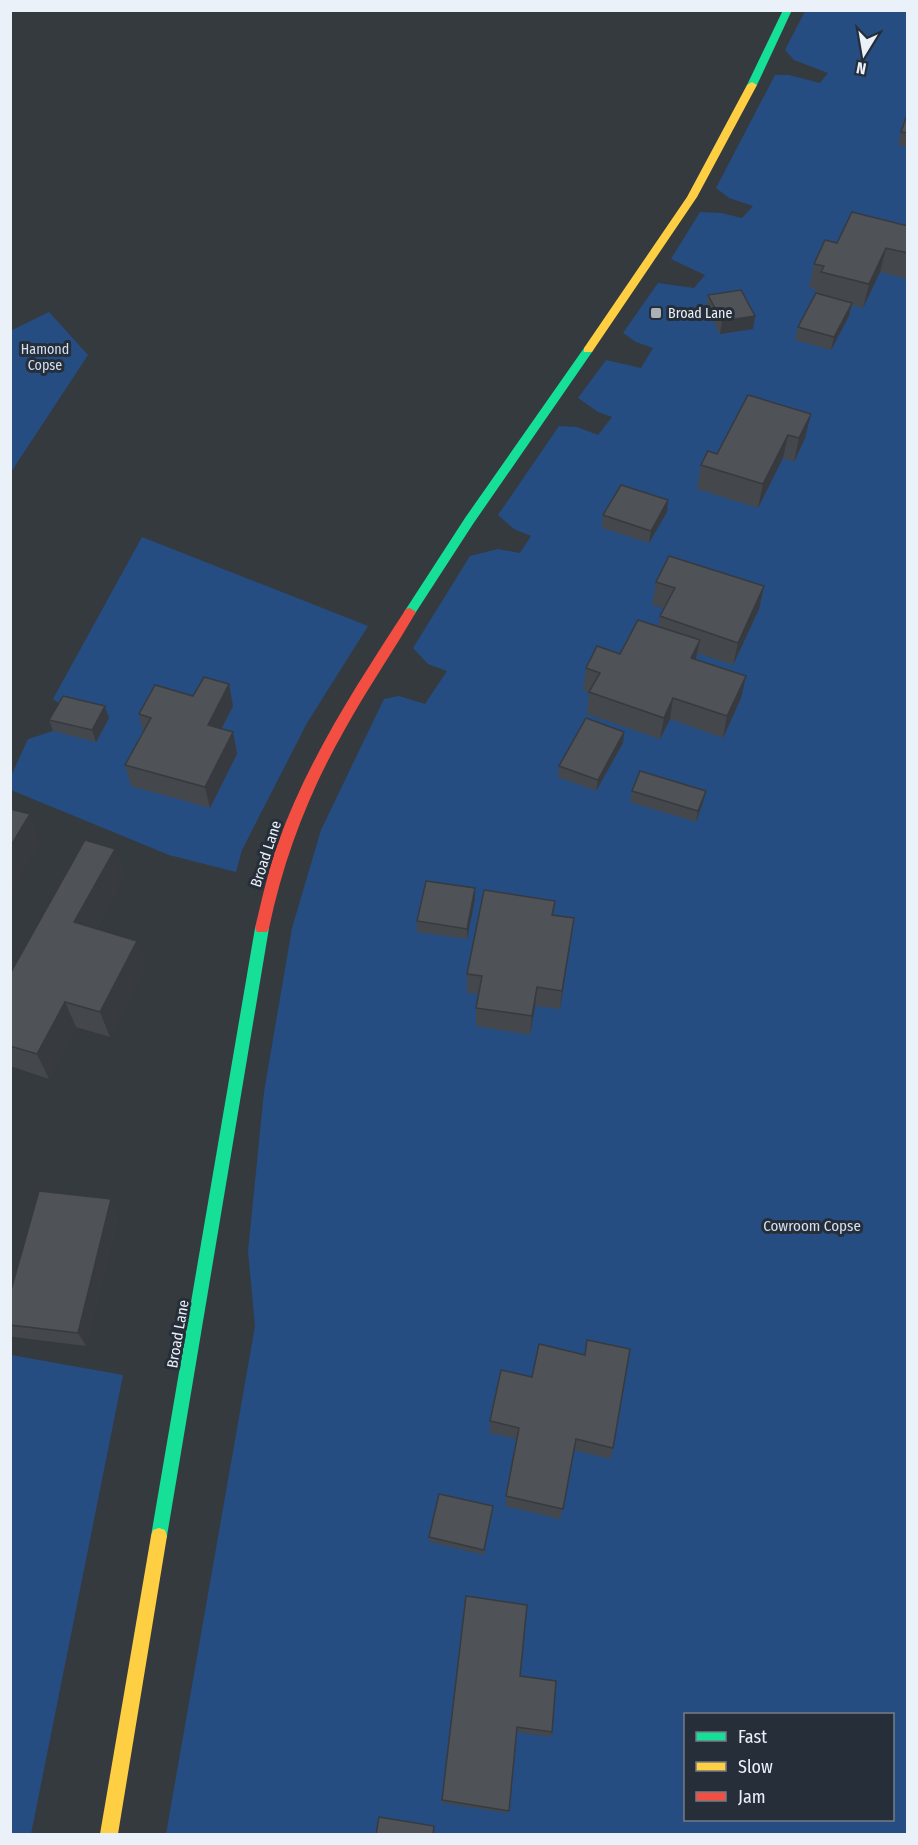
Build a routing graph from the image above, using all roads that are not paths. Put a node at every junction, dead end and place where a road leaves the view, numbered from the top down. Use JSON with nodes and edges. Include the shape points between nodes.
{"nodes":[{"id":1,"x":788,"y":10,"type":"edge"},
{"id":2,"x":110,"y":1834,"type":"edge"}],
"edges":[{"from":1,"to":2,"type":"street","name":"Broad Lane","via":[[692,197],[469,521],[377,663],[320,761],[288,834],[265,912]]}]}
